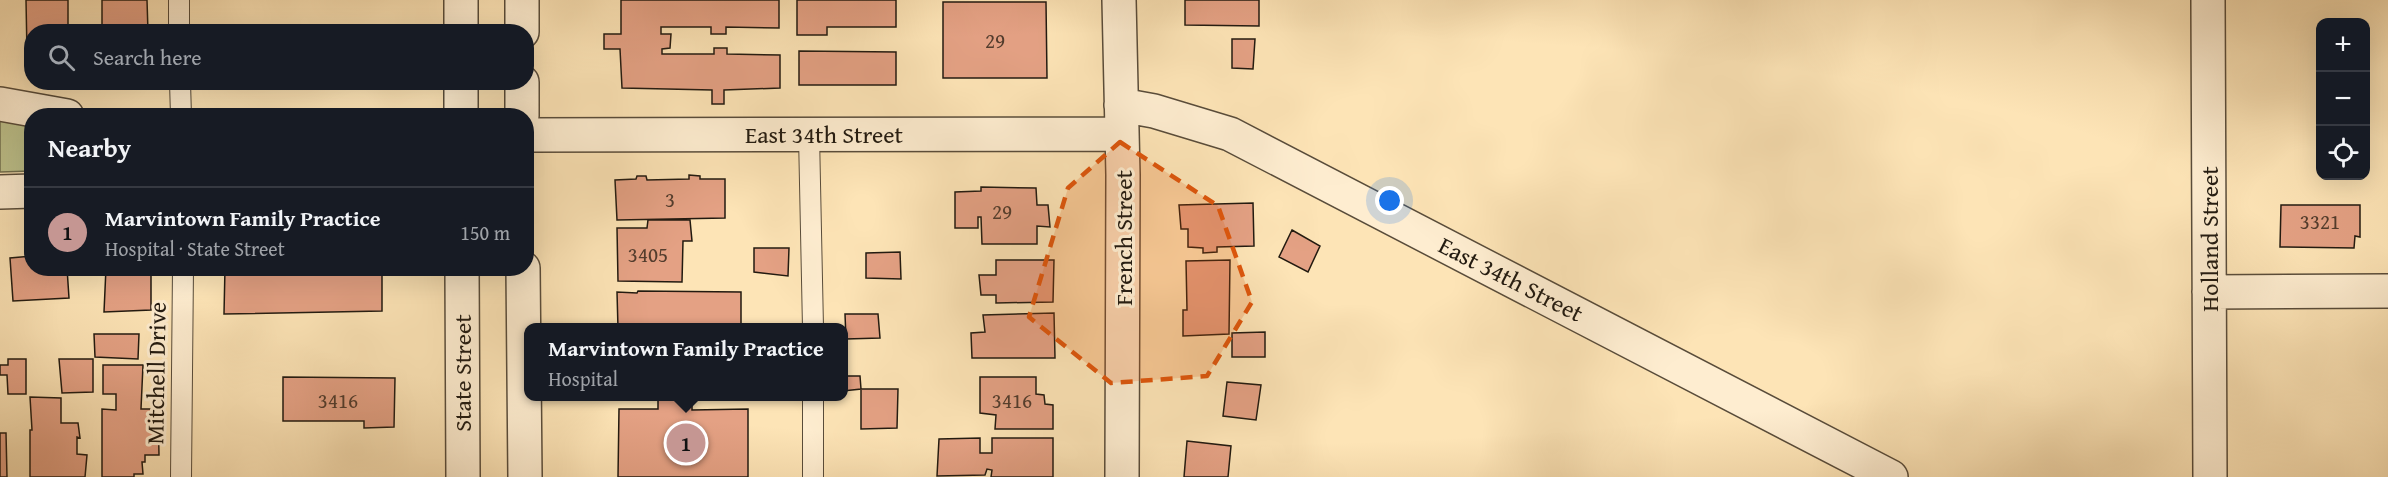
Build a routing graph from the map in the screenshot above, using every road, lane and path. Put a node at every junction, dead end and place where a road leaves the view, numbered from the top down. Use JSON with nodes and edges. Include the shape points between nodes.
{"nodes":[{"id":1,"x":179,"y":0,"type":"edge"},
{"id":2,"x":461,"y":0,"type":"edge"},
{"id":3,"x":522,"y":0,"type":"edge"},
{"id":4,"x":1119,"y":0,"type":"edge"},
{"id":5,"x":2208,"y":0,"type":"edge"},
{"id":6,"x":180,"y":24,"type":"edge"},
{"id":7,"x":461,"y":24,"type":"edge"},
{"id":8,"x":522,"y":24,"type":"edge"},
{"id":9,"x":180,"y":90,"type":"edge"},
{"id":10,"x":461,"y":90,"type":"edge"},
{"id":11,"x":522,"y":90,"type":"edge"},
{"id":12,"x":0,"y":104,"type":"edge"},
{"id":13,"x":24,"y":108,"type":"edge"},
{"id":14,"x":181,"y":108,"type":"edge"},
{"id":15,"x":461,"y":108,"type":"edge"},
{"id":16,"x":522,"y":108,"type":"edge"},
{"id":17,"x":1121,"y":120,"type":"junction"},
{"id":18,"x":534,"y":135,"type":"edge"},
{"id":19,"x":809,"y":135,"type":"junction"},
{"id":20,"x":24,"y":191,"type":"edge"},
{"id":21,"x":0,"y":192,"type":"edge"},
{"id":22,"x":183,"y":276,"type":"edge"},
{"id":23,"x":462,"y":276,"type":"edge"},
{"id":24,"x":523,"y":276,"type":"edge"},
{"id":25,"x":2388,"y":291,"type":"edge"},
{"id":26,"x":2209,"y":292,"type":"junction"},
{"id":27,"x":813,"y":323,"type":"edge"},
{"id":28,"x":524,"y":372,"type":"edge"},
{"id":29,"x":524,"y":401,"type":"edge"},
{"id":30,"x":813,"y":401,"type":"edge"},
{"id":31,"x":181,"y":477,"type":"edge"},
{"id":32,"x":463,"y":477,"type":"edge"},
{"id":33,"x":525,"y":477,"type":"edge"},
{"id":34,"x":813,"y":477,"type":"edge"},
{"id":35,"x":1122,"y":477,"type":"edge"},
{"id":36,"x":1891,"y":477,"type":"edge"},
{"id":37,"x":2210,"y":477,"type":"edge"}],
"edges":[{"from":1,"to":6,"type":"lane"},
{"from":2,"to":7,"type":"street"},
{"from":3,"to":8,"type":"street"},
{"from":4,"to":17,"type":"street","name":"French Street"},
{"from":5,"to":26,"type":"street","name":"Holland Street"},
{"from":9,"to":14,"type":"lane"},
{"from":10,"to":15,"type":"street"},
{"from":11,"to":16,"type":"street"},
{"from":12,"to":13,"type":"street"},
{"from":17,"to":19,"type":"street","name":"East 34th Street"},
{"from":17,"to":35,"type":"street","name":"French Street"},
{"from":17,"to":36,"type":"street","name":"East 34th Street","via":[[1154,111],[1230,134]]},
{"from":18,"to":19,"type":"street","name":"East 34th Street"},
{"from":19,"to":27,"type":"lane"},
{"from":20,"to":21,"type":"street"},
{"from":22,"to":31,"type":"lane","name":"Mitchell Drive"},
{"from":23,"to":32,"type":"street","name":"State Street"},
{"from":24,"to":28,"type":"street"},
{"from":25,"to":26,"type":"street"},
{"from":26,"to":37,"type":"street","name":"Holland Street"},
{"from":29,"to":33,"type":"street"},
{"from":30,"to":34,"type":"lane"}]}
